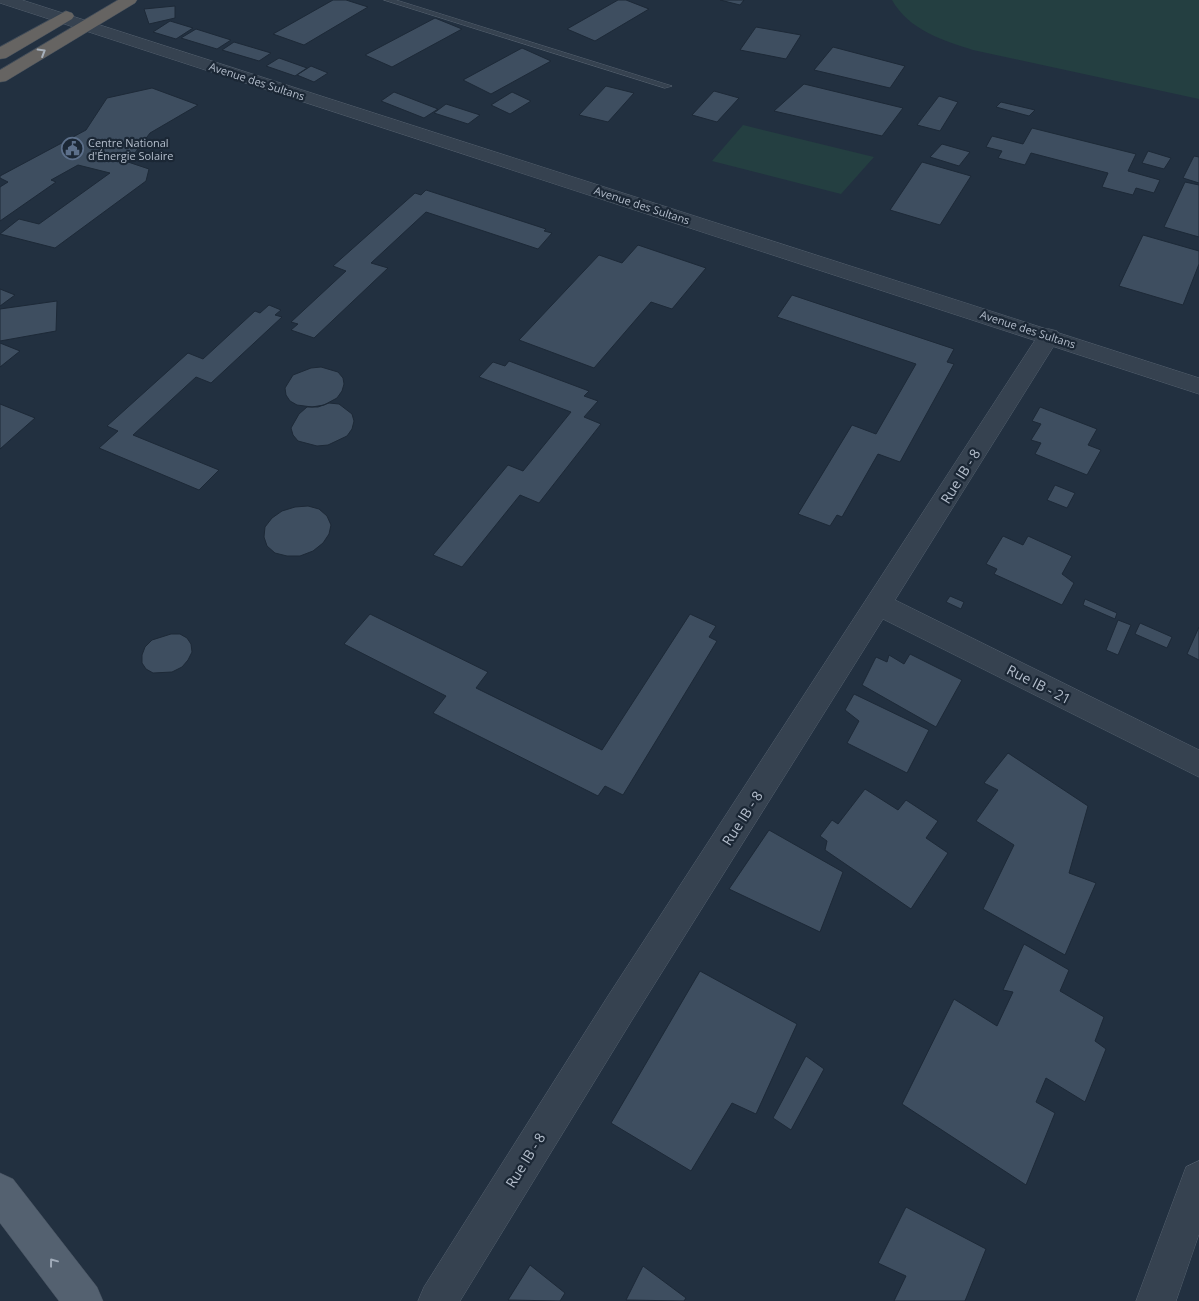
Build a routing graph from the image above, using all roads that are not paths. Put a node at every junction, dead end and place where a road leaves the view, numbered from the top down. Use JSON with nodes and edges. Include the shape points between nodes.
{"nodes":[{"id":1,"x":6,"y":0,"type":"edge"},
{"id":2,"x":129,"y":0,"type":"edge"},
{"id":3,"x":388,"y":0,"type":"edge"},
{"id":4,"x":62,"y":18,"type":"junction"},
{"id":5,"x":81,"y":18,"type":"junction"},
{"id":6,"x":0,"y":54,"type":"edge"},
{"id":7,"x":0,"y":78,"type":"edge"},
{"id":8,"x":668,"y":86,"type":"dead end"},
{"id":9,"x":1049,"y":336,"type":"junction"},
{"id":10,"x":1199,"y":386,"type":"edge"},
{"id":11,"x":878,"y":604,"type":"junction"},
{"id":12,"x":1199,"y":764,"type":"edge"},
{"id":13,"x":1199,"y":1180,"type":"edge"},
{"id":14,"x":0,"y":1192,"type":"edge"},
{"id":15,"x":83,"y":1301,"type":"edge"},
{"id":16,"x":438,"y":1301,"type":"edge"},
{"id":17,"x":1156,"y":1301,"type":"edge"}],
"edges":[{"from":1,"to":4,"type":"street"},
{"from":2,"to":5,"type":"highway"},
{"from":3,"to":8,"type":"lane"},
{"from":4,"to":5,"type":"highway"},
{"from":4,"to":6,"type":"highway"},
{"from":7,"to":5,"type":"highway","one_way":true},
{"from":5,"to":9,"type":"street","name":"Avenue des Sultans"},
{"from":9,"to":10,"type":"street","name":"Avenue des Sultans"},
{"from":9,"to":11,"type":"street","name":"Rue IB - 8"},
{"from":11,"to":12,"type":"street","name":"Rue IB - 21"},
{"from":11,"to":16,"type":"street","name":"Rue IB - 8","via":[[620,1008]]},
{"from":13,"to":17,"type":"street"},
{"from":15,"to":14,"type":"main road","one_way":true}]}
